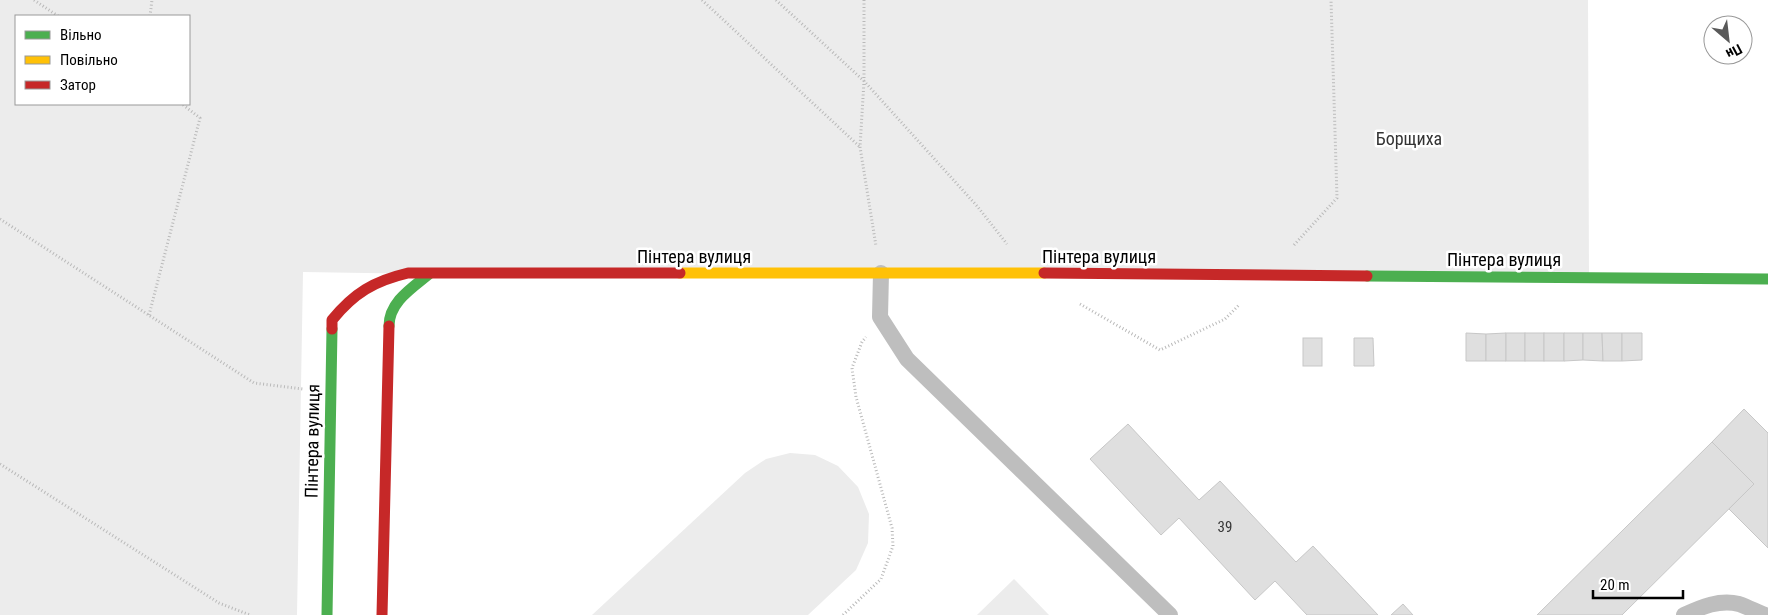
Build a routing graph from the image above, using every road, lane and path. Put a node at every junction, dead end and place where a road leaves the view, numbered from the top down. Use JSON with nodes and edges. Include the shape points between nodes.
{"nodes":[{"id":1,"x":34,"y":0,"type":"edge"},
{"id":2,"x":152,"y":0,"type":"edge"},
{"id":3,"x":702,"y":0,"type":"edge"},
{"id":4,"x":776,"y":0,"type":"edge"},
{"id":5,"x":864,"y":0,"type":"edge"},
{"id":6,"x":1331,"y":0,"type":"edge"},
{"id":7,"x":56,"y":15,"type":"edge"},
{"id":8,"x":150,"y":15,"type":"edge"},
{"id":9,"x":864,"y":81,"type":"junction"},
{"id":10,"x":183,"y":105,"type":"edge"},
{"id":11,"x":860,"y":148,"type":"junction"},
{"id":12,"x":0,"y":219,"type":"edge"},
{"id":13,"x":1293,"y":247,"type":"dead end"},
{"id":14,"x":881,"y":273,"type":"junction"},
{"id":15,"x":1030,"y":273,"type":"junction"},
{"id":16,"x":429,"y":274,"type":"junction"},
{"id":17,"x":1267,"y":275,"type":"junction"},
{"id":18,"x":1768,"y":279,"type":"edge"},
{"id":19,"x":1072,"y":299,"type":"dead end"},
{"id":20,"x":149,"y":315,"type":"junction"},
{"id":21,"x":880,"y":317,"type":"junction"},
{"id":22,"x":331,"y":392,"type":"junction"},
{"id":23,"x":0,"y":464,"type":"edge"},
{"id":24,"x":1704,"y":611,"type":"edge"},
{"id":25,"x":250,"y":615,"type":"edge"},
{"id":26,"x":327,"y":615,"type":"edge"},
{"id":27,"x":382,"y":615,"type":"edge"},
{"id":28,"x":844,"y":615,"type":"edge"},
{"id":29,"x":1170,"y":615,"type":"edge"},
{"id":30,"x":1684,"y":615,"type":"edge"},
{"id":31,"x":1766,"y":615,"type":"edge"}],
"edges":[{"from":1,"to":7,"type":"path"},
{"from":2,"to":8,"type":"path"},
{"from":3,"to":11,"type":"path"},
{"from":4,"to":9,"type":"path"},
{"from":5,"to":9,"type":"path"},
{"from":6,"to":13,"type":"path","via":[[1337,198]]},
{"from":9,"to":11,"type":"path"},
{"from":9,"to":15,"type":"path","via":[[977,206]]},
{"from":10,"to":20,"type":"path","via":[[200,118]]},
{"from":11,"to":14,"type":"path"},
{"from":12,"to":20,"type":"path"},
{"from":14,"to":15,"type":"street","name":"Пінтера вулиця"},
{"from":14,"to":16,"type":"street","name":"Пінтера вулиця"},
{"from":14,"to":21,"type":"lane"},
{"from":15,"to":17,"type":"street","name":"Пінтера вулиця"},
{"from":16,"to":22,"type":"street","name":"Пінтера вулиця","via":[[384,279],[344,305],[332,320]]},
{"from":16,"to":27,"type":"street","via":[[399,299],[389,318]]},
{"from":17,"to":18,"type":"street","name":"Пінтера вулиця"},
{"from":17,"to":19,"type":"path","via":[[1225,319],[1160,350]]},
{"from":20,"to":22,"type":"path","via":[[254,383]]},
{"from":21,"to":28,"type":"path","via":[[862,342],[852,368],[856,397],[892,528],[893,546],[881,579]]},
{"from":21,"to":29,"type":"lane","via":[[907,359]]},
{"from":22,"to":26,"type":"street","name":"Пінтера вулиця"},
{"from":23,"to":25,"type":"path","via":[[219,603]]},
{"from":24,"to":30,"type":"lane"},
{"from":24,"to":31,"type":"lane","via":[[1720,603],[1738,604]]}]}
